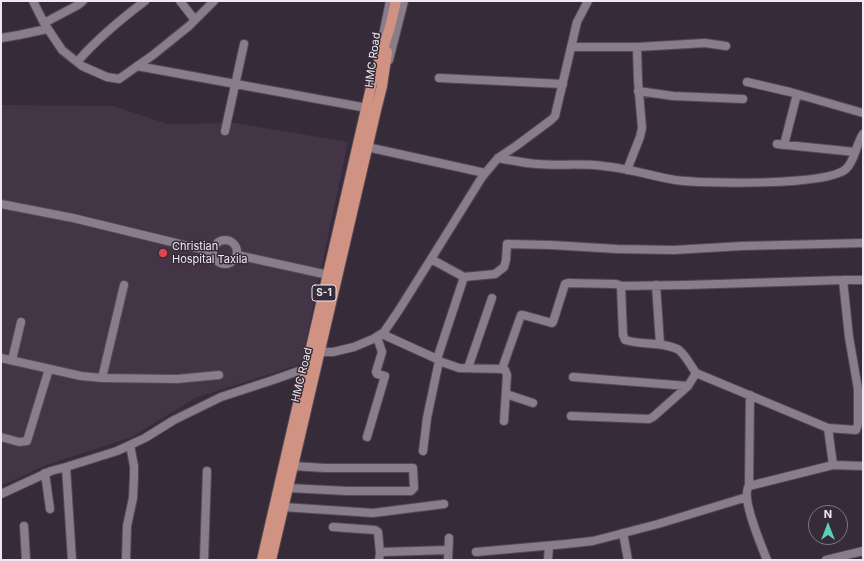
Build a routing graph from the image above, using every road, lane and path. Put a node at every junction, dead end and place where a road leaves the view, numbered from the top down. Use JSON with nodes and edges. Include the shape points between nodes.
{"nodes":[{"id":1,"x":33,"y":1,"type":"edge"},
{"id":2,"x":83,"y":1,"type":"edge"},
{"id":3,"x":145,"y":1,"type":"edge"},
{"id":4,"x":180,"y":1,"type":"edge"},
{"id":5,"x":214,"y":1,"type":"edge"},
{"id":6,"x":390,"y":1,"type":"edge"},
{"id":7,"x":396,"y":1,"type":"edge"},
{"id":8,"x":404,"y":1,"type":"edge"},
{"id":9,"x":588,"y":1,"type":"edge"},
{"id":10,"x":195,"y":20,"type":"junction"},
{"id":11,"x":45,"y":26,"type":"junction"},
{"id":12,"x":390,"y":27,"type":"junction"},
{"id":13,"x":1,"y":38,"type":"edge"},
{"id":14,"x":244,"y":44,"type":"dead end"},
{"id":15,"x":726,"y":46,"type":"dead end"},
{"id":16,"x":571,"y":47,"type":"junction"},
{"id":17,"x":637,"y":47,"type":"junction"},
{"id":18,"x":77,"y":62,"type":"junction"},
{"id":19,"x":137,"y":66,"type":"junction"},
{"id":20,"x":439,"y":78,"type":"dead end"},
{"id":21,"x":747,"y":82,"type":"dead end"},
{"id":22,"x":372,"y":83,"type":"junction"},
{"id":23,"x":236,"y":84,"type":"junction"},
{"id":24,"x":563,"y":84,"type":"junction"},
{"id":25,"x":382,"y":86,"type":"junction"},
{"id":26,"x":638,"y":91,"type":"junction"},
{"id":27,"x":797,"y":94,"type":"junction"},
{"id":28,"x":743,"y":99,"type":"dead end"},
{"id":29,"x":366,"y":108,"type":"junction"},
{"id":30,"x":863,"y":113,"type":"edge"},
{"id":31,"x":225,"y":131,"type":"dead end"},
{"id":32,"x":863,"y":134,"type":"edge"},
{"id":33,"x":367,"y":147,"type":"junction"},
{"id":34,"x":855,"y":152,"type":"junction"},
{"id":35,"x":498,"y":158,"type":"junction"},
{"id":36,"x":627,"y":170,"type":"junction"},
{"id":37,"x":485,"y":173,"type":"junction"},
{"id":38,"x":1,"y":204,"type":"edge"},
{"id":39,"x":863,"y":243,"type":"edge"},
{"id":40,"x":213,"y":252,"type":"junction"},
{"id":41,"x":237,"y":255,"type":"junction"},
{"id":42,"x":431,"y":259,"type":"junction"},
{"id":43,"x":333,"y":276,"type":"junction"},
{"id":44,"x":464,"y":277,"type":"junction"},
{"id":45,"x":842,"y":280,"type":"junction"},
{"id":46,"x":863,"y":280,"type":"edge"},
{"id":47,"x":124,"y":285,"type":"dead end"},
{"id":48,"x":656,"y":285,"type":"junction"},
{"id":49,"x":621,"y":286,"type":"junction"},
{"id":50,"x":492,"y":298,"type":"dead end"},
{"id":51,"x":21,"y":322,"type":"dead end"},
{"id":52,"x":380,"y":335,"type":"junction"},
{"id":53,"x":660,"y":344,"type":"junction"},
{"id":54,"x":320,"y":352,"type":"junction"},
{"id":55,"x":1,"y":358,"type":"edge"},
{"id":56,"x":12,"y":360,"type":"junction"},
{"id":57,"x":438,"y":360,"type":"junction"},
{"id":58,"x":317,"y":364,"type":"junction"},
{"id":59,"x":307,"y":368,"type":"junction"},
{"id":60,"x":468,"y":368,"type":"junction"},
{"id":61,"x":49,"y":369,"type":"junction"},
{"id":62,"x":502,"y":369,"type":"junction"},
{"id":63,"x":696,"y":373,"type":"junction"},
{"id":64,"x":219,"y":375,"type":"dead end"},
{"id":65,"x":573,"y":377,"type":"dead end"},
{"id":66,"x":102,"y":378,"type":"junction"},
{"id":67,"x":688,"y":386,"type":"junction"},
{"id":68,"x":506,"y":394,"type":"junction"},
{"id":69,"x":750,"y":395,"type":"junction"},
{"id":70,"x":533,"y":403,"type":"dead end"},
{"id":71,"x":572,"y":416,"type":"dead end"},
{"id":72,"x":504,"y":421,"type":"dead end"},
{"id":73,"x":828,"y":428,"type":"junction"},
{"id":74,"x":1,"y":437,"type":"edge"},
{"id":75,"x":367,"y":438,"type":"dead end"},
{"id":76,"x":130,"y":445,"type":"junction"},
{"id":77,"x":423,"y":451,"type":"dead end"},
{"id":78,"x":833,"y":465,"type":"junction"},
{"id":79,"x":293,"y":466,"type":"junction"},
{"id":80,"x":863,"y":466,"type":"edge"},
{"id":81,"x":66,"y":467,"type":"junction"},
{"id":82,"x":207,"y":471,"type":"dead end"},
{"id":83,"x":45,"y":473,"type":"junction"},
{"id":84,"x":748,"y":486,"type":"junction"},
{"id":85,"x":288,"y":488,"type":"junction"},
{"id":86,"x":1,"y":494,"type":"edge"},
{"id":87,"x":746,"y":497,"type":"junction"},
{"id":88,"x":444,"y":504,"type":"dead end"},
{"id":89,"x":283,"y":507,"type":"junction"},
{"id":90,"x":50,"y":510,"type":"dead end"},
{"id":91,"x":24,"y":526,"type":"dead end"},
{"id":92,"x":333,"y":527,"type":"dead end"},
{"id":93,"x":623,"y":533,"type":"junction"},
{"id":94,"x":449,"y":538,"type":"dead end"},
{"id":95,"x":549,"y":546,"type":"junction"},
{"id":96,"x":448,"y":550,"type":"junction"},
{"id":97,"x":863,"y":551,"type":"edge"},
{"id":98,"x":476,"y":552,"type":"dead end"},
{"id":99,"x":379,"y":556,"type":"edge"},
{"id":100,"x":26,"y":560,"type":"edge"},
{"id":101,"x":72,"y":560,"type":"edge"},
{"id":102,"x":126,"y":560,"type":"edge"},
{"id":103,"x":204,"y":560,"type":"edge"},
{"id":104,"x":262,"y":560,"type":"edge"},
{"id":105,"x":271,"y":560,"type":"edge"},
{"id":106,"x":448,"y":560,"type":"edge"},
{"id":107,"x":548,"y":560,"type":"edge"},
{"id":108,"x":628,"y":560,"type":"edge"},
{"id":109,"x":767,"y":560,"type":"edge"},
{"id":110,"x":826,"y":560,"type":"edge"}],
"edges":[{"from":1,"to":11,"type":"street"},
{"from":2,"to":11,"type":"street"},
{"from":3,"to":18,"type":"street","via":[[122,18]]},
{"from":4,"to":10,"type":"street"},
{"from":5,"to":10,"type":"street"},
{"from":6,"to":22,"type":"street"},
{"from":7,"to":12,"type":"main road","number":"S-1"},
{"from":8,"to":25,"type":"street"},
{"from":9,"to":16,"type":"street","via":[[577,22]]},
{"from":10,"to":19,"type":"street"},
{"from":11,"to":13,"type":"street"},
{"from":11,"to":18,"type":"street","via":[[62,50]]},
{"from":12,"to":22,"type":"main road","name":"HMC Road","number":"S-1"},
{"from":12,"to":25,"type":"main road","name":"HMC Road","number":"S-1"},
{"from":14,"to":23,"type":"street"},
{"from":15,"to":17,"type":"street","via":[[705,43]]},
{"from":16,"to":17,"type":"street"},
{"from":16,"to":24,"type":"street"},
{"from":17,"to":26,"type":"street"},
{"from":18,"to":19,"type":"street","via":[[119,80]]},
{"from":19,"to":23,"type":"street"},
{"from":20,"to":24,"type":"street"},
{"from":21,"to":27,"type":"street"},
{"from":22,"to":29,"type":"main road","name":"HMC Road","number":"S-1"},
{"from":23,"to":29,"type":"street"},
{"from":23,"to":31,"type":"street"},
{"from":24,"to":35,"type":"street","via":[[555,116]]},
{"from":25,"to":33,"type":"main road","name":"HMC Road","number":"S-1"},
{"from":26,"to":28,"type":"street","via":[[672,96]]},
{"from":26,"to":36,"type":"street","via":[[642,128]]},
{"from":27,"to":30,"type":"street"},
{"from":27,"to":34,"type":"street","via":[[781,144]]},
{"from":29,"to":43,"type":"main road","name":"HMC Road","number":"S-1"},
{"from":32,"to":34,"type":"street"},
{"from":33,"to":37,"type":"street"},
{"from":33,"to":43,"type":"main road","name":"HMC Road","number":"S-1"},
{"from":34,"to":36,"type":"street","via":[[852,162],[846,169],[830,176],[811,179],[717,183],[676,180]]},
{"from":35,"to":36,"type":"street","via":[[536,164],[603,166]]},
{"from":35,"to":37,"type":"street"},
{"from":37,"to":42,"type":"street"},
{"from":38,"to":40,"type":"street","via":[[73,218]]},
{"from":39,"to":44,"type":"street","via":[[674,250],[507,244],[504,267],[495,274]]},
{"from":40,"to":41,"type":"street","via":[[216,260],[225,265],[234,261]]},
{"from":40,"to":41,"type":"street","via":[[218,242],[228,240],[236,247]]},
{"from":41,"to":43,"type":"street"},
{"from":42,"to":44,"type":"street"},
{"from":42,"to":52,"type":"street"},
{"from":43,"to":54,"type":"main road","name":"HMC Road","number":"S-1"},
{"from":43,"to":59,"type":"main road","name":"HMC Road","number":"S-1"},
{"from":44,"to":57,"type":"street"},
{"from":45,"to":46,"type":"street"},
{"from":45,"to":48,"type":"street"},
{"from":45,"to":73,"type":"street","via":[[858,389],[858,424],[856,430]]},
{"from":47,"to":66,"type":"street"},
{"from":48,"to":49,"type":"street"},
{"from":48,"to":53,"type":"street"},
{"from":49,"to":53,"type":"street","via":[[625,340]]},
{"from":49,"to":62,"type":"street","via":[[565,284],[552,323],[521,315]]},
{"from":50,"to":60,"type":"street"},
{"from":51,"to":56,"type":"street"},
{"from":52,"to":54,"type":"street","via":[[354,347]]},
{"from":52,"to":57,"type":"street"},
{"from":52,"to":75,"type":"street","via":[[382,352],[376,372],[386,376]]},
{"from":53,"to":63,"type":"street","via":[[679,350]]},
{"from":54,"to":58,"type":"main road","name":"HMC Road","number":"S-1"},
{"from":55,"to":56,"type":"street"},
{"from":56,"to":61,"type":"street"},
{"from":57,"to":60,"type":"street","via":[[459,368]]},
{"from":57,"to":77,"type":"street"},
{"from":58,"to":59,"type":"street"},
{"from":58,"to":79,"type":"main road","name":"HMC Road","number":"S-1"},
{"from":59,"to":76,"type":"street","via":[[221,397]]},
{"from":59,"to":104,"type":"main road","name":"HMC Road","number":"S-1"},
{"from":60,"to":62,"type":"street"},
{"from":61,"to":66,"type":"street"},
{"from":61,"to":74,"type":"street","via":[[27,441],[19,442]]},
{"from":62,"to":68,"type":"street","via":[[507,375]]},
{"from":63,"to":67,"type":"street"},
{"from":63,"to":69,"type":"street"},
{"from":64,"to":66,"type":"street","via":[[176,379]]},
{"from":65,"to":67,"type":"street"},
{"from":67,"to":71,"type":"street","via":[[653,417]]},
{"from":68,"to":70,"type":"street"},
{"from":68,"to":72,"type":"street"},
{"from":69,"to":73,"type":"street"},
{"from":69,"to":84,"type":"street"},
{"from":73,"to":78,"type":"street"},
{"from":76,"to":81,"type":"street"},
{"from":76,"to":102,"type":"street","via":[[134,476],[133,498],[127,526]]},
{"from":78,"to":80,"type":"street"},
{"from":78,"to":84,"type":"street"},
{"from":79,"to":85,"type":"main road","name":"HMC Road","number":"S-1"},
{"from":79,"to":85,"type":"street","via":[[413,468],[414,488],[348,491]]},
{"from":81,"to":83,"type":"street"},
{"from":81,"to":101,"type":"street"},
{"from":82,"to":103,"type":"street"},
{"from":83,"to":86,"type":"street"},
{"from":83,"to":90,"type":"street"},
{"from":84,"to":87,"type":"street"},
{"from":85,"to":89,"type":"main road","name":"HMC Road","number":"S-1"},
{"from":87,"to":93,"type":"street"},
{"from":87,"to":109,"type":"street"},
{"from":88,"to":89,"type":"street","via":[[373,513]]},
{"from":89,"to":105,"type":"main road","name":"HMC Road","number":"S-1"},
{"from":91,"to":100,"type":"street"},
{"from":92,"to":99,"type":"street","via":[[375,530],[378,532]]},
{"from":93,"to":95,"type":"street","via":[[593,541]]},
{"from":93,"to":108,"type":"street"},
{"from":94,"to":96,"type":"street"},
{"from":95,"to":98,"type":"street"},
{"from":95,"to":107,"type":"street"},
{"from":96,"to":99,"type":"street","via":[[383,552]]},
{"from":96,"to":106,"type":"street"},
{"from":97,"to":110,"type":"street"}]}
